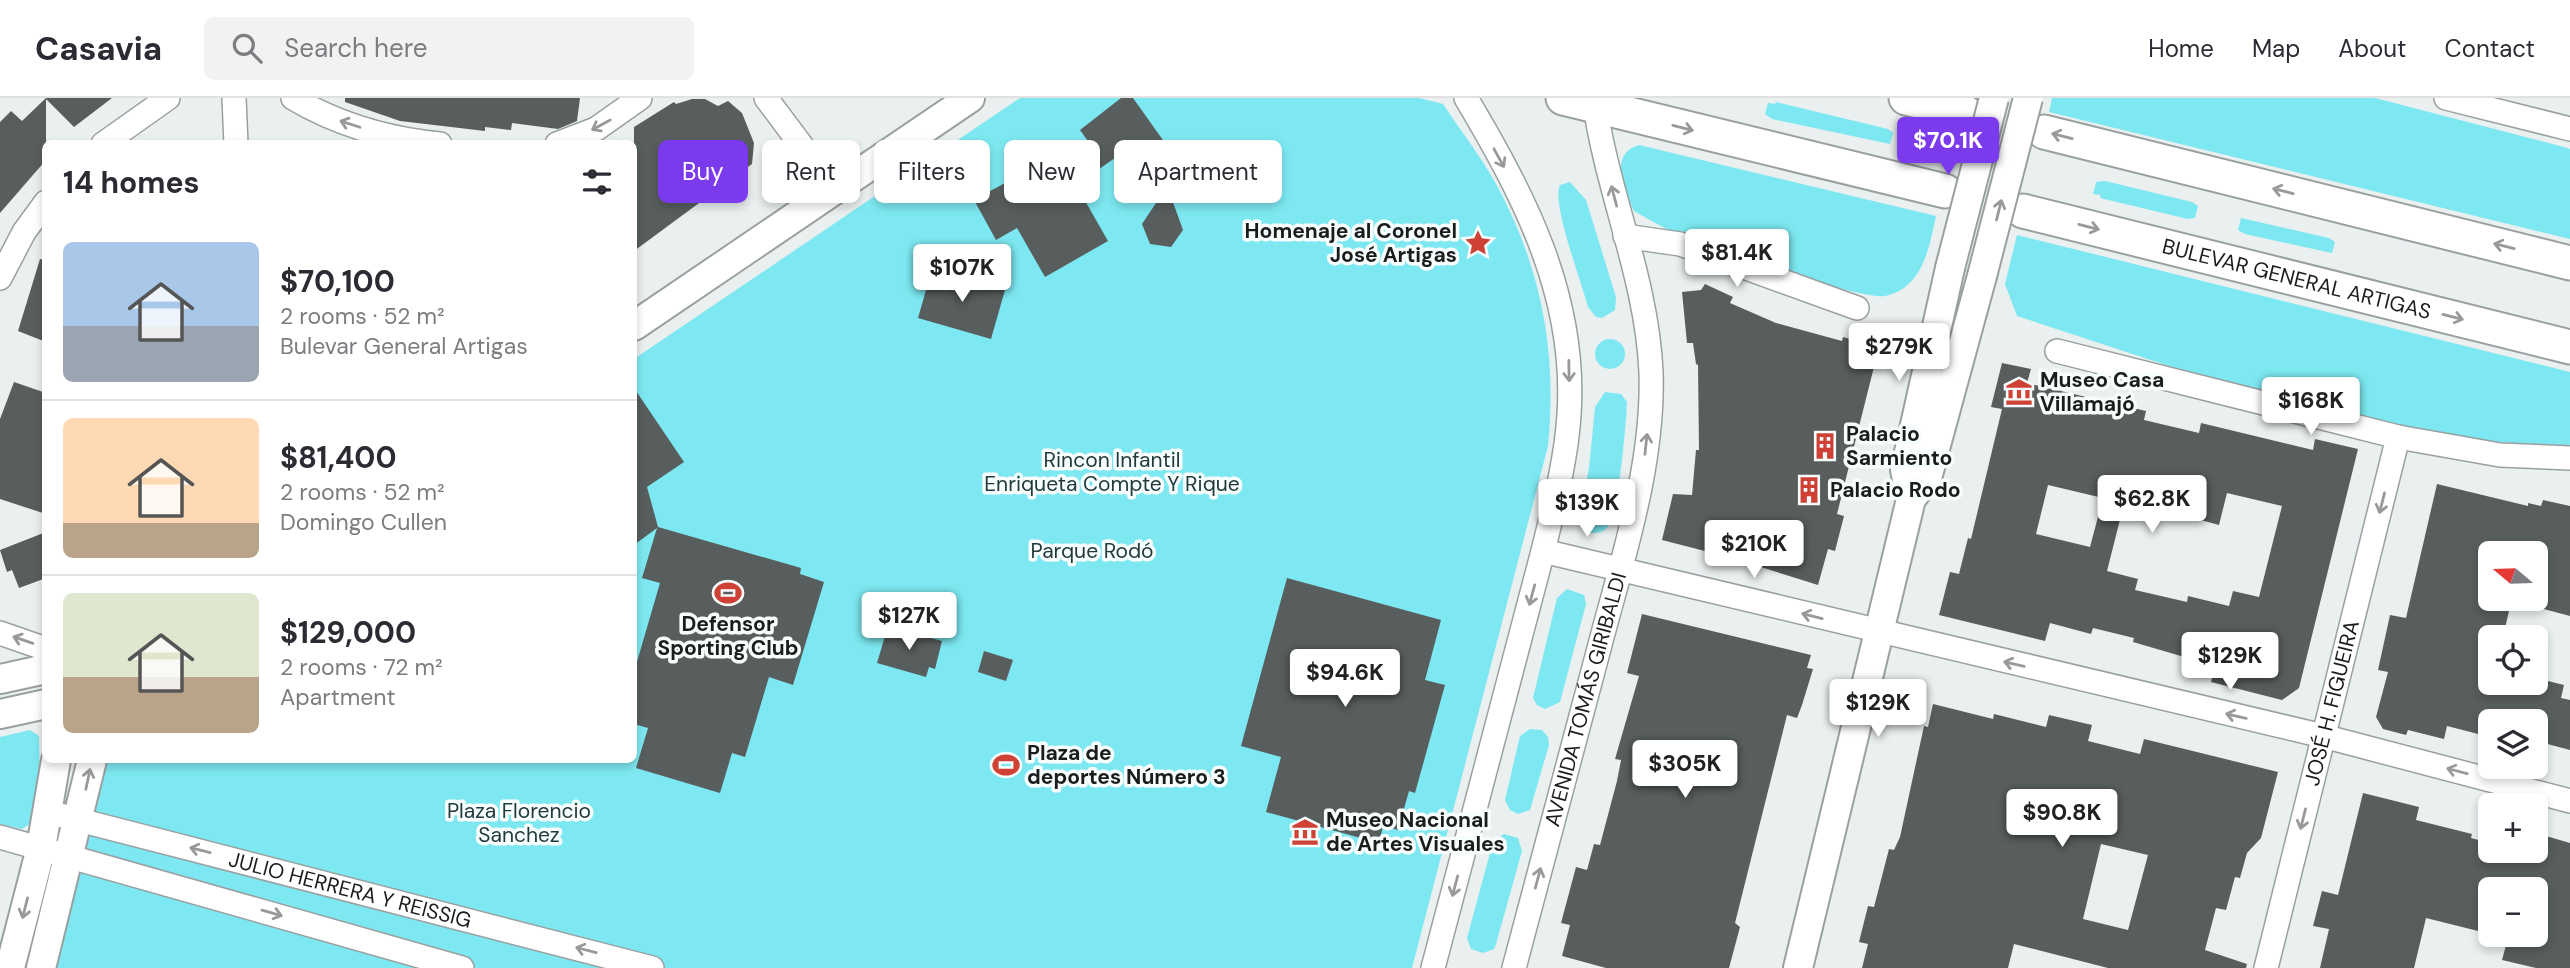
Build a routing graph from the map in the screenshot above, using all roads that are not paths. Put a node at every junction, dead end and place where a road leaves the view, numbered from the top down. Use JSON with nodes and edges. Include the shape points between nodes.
{"nodes":[{"id":1,"x":168,"y":98,"type":"edge"},
{"id":2,"x":234,"y":98,"type":"edge"},
{"id":3,"x":293,"y":98,"type":"edge"},
{"id":4,"x":640,"y":98,"type":"edge"},
{"id":5,"x":766,"y":98,"type":"edge"},
{"id":6,"x":970,"y":98,"type":"edge"},
{"id":7,"x":1466,"y":98,"type":"edge"},
{"id":8,"x":1563,"y":98,"type":"edge"},
{"id":9,"x":1906,"y":98,"type":"edge"},
{"id":10,"x":2028,"y":98,"type":"edge"},
{"id":11,"x":2446,"y":98,"type":"edge"},
{"id":12,"x":1595,"y":102,"type":"edge"},
{"id":13,"x":2485,"y":103,"type":"edge"},
{"id":14,"x":1980,"y":105,"type":"edge"},
{"id":15,"x":2570,"y":129,"type":"edge"},
{"id":16,"x":2044,"y":132,"type":"dead end"},
{"id":17,"x":109,"y":140,"type":"edge"},
{"id":18,"x":236,"y":140,"type":"edge"},
{"id":19,"x":404,"y":140,"type":"edge"},
{"id":20,"x":567,"y":140,"type":"edge"},
{"id":21,"x":797,"y":140,"type":"edge"},
{"id":22,"x":860,"y":172,"type":"edge"},
{"id":23,"x":1945,"y":191,"type":"dead end"},
{"id":24,"x":814,"y":203,"type":"edge"},
{"id":25,"x":42,"y":207,"type":"edge"},
{"id":26,"x":2023,"y":211,"type":"dead end"},
{"id":27,"x":1625,"y":236,"type":"junction"},
{"id":28,"x":2570,"y":263,"type":"edge"},
{"id":29,"x":0,"y":278,"type":"edge"},
{"id":30,"x":1857,"y":308,"type":"dead end"},
{"id":31,"x":637,"y":324,"type":"edge"},
{"id":32,"x":2570,"y":347,"type":"edge"},
{"id":33,"x":2057,"y":351,"type":"dead end"},
{"id":34,"x":2398,"y":436,"type":"junction"},
{"id":35,"x":2570,"y":458,"type":"edge"},
{"id":36,"x":1911,"y":499,"type":"junction"},
{"id":37,"x":1543,"y":551,"type":"junction"},
{"id":38,"x":1619,"y":570,"type":"junction"},
{"id":39,"x":1878,"y":632,"type":"junction"},
{"id":40,"x":0,"y":633,"type":"edge"},
{"id":41,"x":42,"y":648,"type":"edge"},
{"id":42,"x":42,"y":670,"type":"edge"},
{"id":43,"x":0,"y":680,"type":"edge"},
{"id":44,"x":42,"y":705,"type":"edge"},
{"id":45,"x":0,"y":714,"type":"edge"},
{"id":46,"x":2323,"y":736,"type":"junction"},
{"id":47,"x":56,"y":763,"type":"edge"},
{"id":48,"x":91,"y":763,"type":"edge"},
{"id":49,"x":2570,"y":801,"type":"edge"},
{"id":50,"x":48,"y":812,"type":"junction"},
{"id":51,"x":79,"y":820,"type":"junction"},
{"id":52,"x":0,"y":837,"type":"edge"},
{"id":53,"x":41,"y":848,"type":"junction"},
{"id":54,"x":69,"y":856,"type":"junction"},
{"id":55,"x":10,"y":968,"type":"edge"},
{"id":56,"x":41,"y":968,"type":"edge"},
{"id":57,"x":462,"y":968,"type":"edge"},
{"id":58,"x":652,"y":968,"type":"edge"},
{"id":59,"x":1433,"y":968,"type":"edge"},
{"id":60,"x":1514,"y":968,"type":"edge"},
{"id":61,"x":1798,"y":968,"type":"edge"},
{"id":62,"x":2266,"y":968,"type":"edge"}],
"edges":[{"from":1,"to":17,"type":"street"},
{"from":2,"to":18,"type":"street"},
{"from":19,"to":3,"type":"street","one_way":true,"via":[[320,114]]},
{"from":4,"to":20,"type":"street","one_way":true,"via":[[596,129]]},
{"from":5,"to":21,"type":"street"},
{"from":6,"to":22,"type":"street"},
{"from":7,"to":37,"type":"street","one_way":true,"via":[[1550,264],[1566,322],[1569,415]]},
{"from":8,"to":12,"type":"main road"},
{"from":9,"to":14,"type":"main road"},
{"from":36,"to":10,"type":"street","one_way":true,"bridge":true,"via":[[1927,478]]},
{"from":11,"to":13,"type":"street"},
{"from":12,"to":23,"type":"main road","one_way":true},
{"from":27,"to":12,"type":"street","name":"AVENIDA TOMÁS GIRIBALDI","one_way":true},
{"from":13,"to":15,"type":"street"},
{"from":14,"to":36,"type":"street","bridge":true,"via":[[1905,470]]},
{"from":28,"to":16,"type":"main road","one_way":true},
{"from":24,"to":31,"type":"street"},
{"from":25,"to":29,"type":"street"},
{"from":26,"to":32,"type":"main road","name":"BULEVAR GENERAL ARTIGAS","one_way":true},
{"from":27,"to":30,"type":"street","via":[[1669,241]]},
{"from":38,"to":27,"type":"street","name":"AVENIDA TOMÁS GIRIBALDI","one_way":true,"via":[[1645,453],[1651,374],[1645,318]]},
{"from":33,"to":34,"type":"street"},
{"from":34,"to":35,"type":"street","via":[[2500,455]]},
{"from":34,"to":46,"type":"street","name":"JOSÉ H. FIGUEIRA","one_way":true},
{"from":36,"to":39,"type":"street"},
{"from":37,"to":38,"type":"street"},
{"from":37,"to":59,"type":"street","one_way":true},
{"from":39,"to":38,"type":"street","one_way":true},
{"from":60,"to":38,"type":"street","name":"AVENIDA TOMÁS GIRIBALDI","one_way":true},
{"from":46,"to":39,"type":"street","one_way":true},
{"from":39,"to":61,"type":"street"},
{"from":41,"to":40,"type":"street","one_way":true},
{"from":42,"to":43,"type":"street"},
{"from":44,"to":45,"type":"street"},
{"from":49,"to":46,"type":"street","one_way":true},
{"from":46,"to":62,"type":"street","name":"JOSÉ H. FIGUEIRA","one_way":true},
{"from":47,"to":50,"type":"street"},
{"from":51,"to":48,"type":"street","one_way":true},
{"from":50,"to":51,"type":"street","name":"JULIO HERRERA Y REISSIG"},
{"from":50,"to":53,"type":"street"},
{"from":51,"to":54,"type":"street"},
{"from":58,"to":51,"type":"street","name":"JULIO HERRERA Y REISSIG","one_way":true},
{"from":52,"to":53,"type":"street","name":"JULIO HERRERA Y REISSIG"},
{"from":53,"to":54,"type":"street","name":"JULIO HERRERA Y REISSIG"},
{"from":53,"to":55,"type":"street","one_way":true},
{"from":54,"to":56,"type":"street"},
{"from":54,"to":57,"type":"street","name":"JULIO HERRERA Y REISSIG","one_way":true}]}
